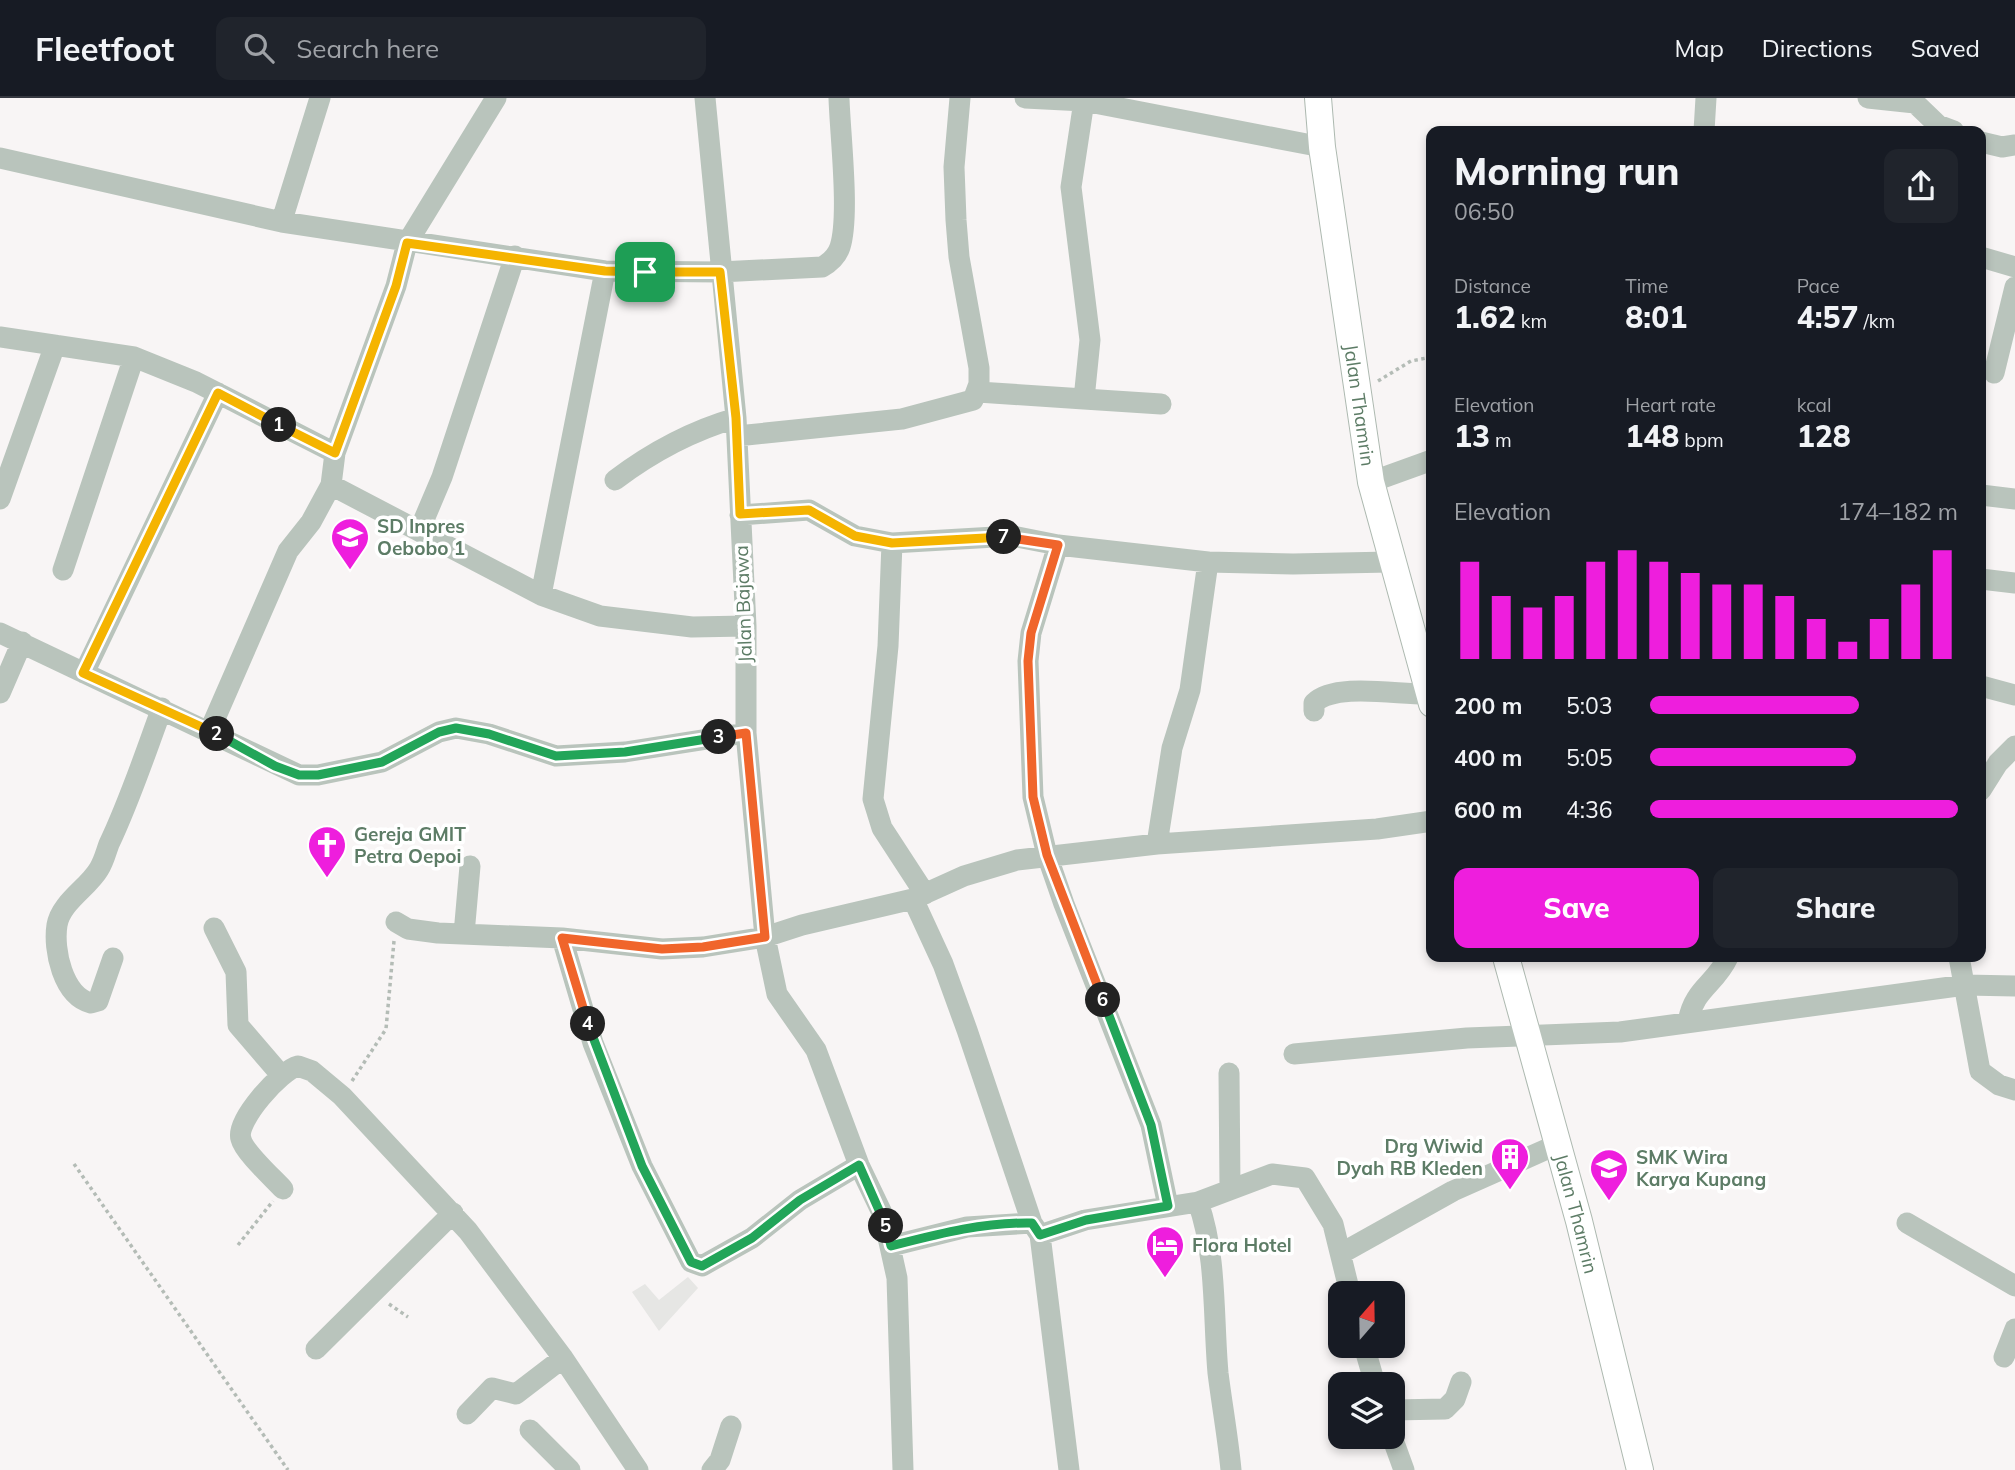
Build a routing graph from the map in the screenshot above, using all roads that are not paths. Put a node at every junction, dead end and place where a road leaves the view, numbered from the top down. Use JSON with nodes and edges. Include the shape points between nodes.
{"nodes":[{"id":1,"x":320,"y":98,"type":"edge"},
{"id":2,"x":496,"y":98,"type":"edge"},
{"id":3,"x":705,"y":98,"type":"edge"},
{"id":4,"x":839,"y":98,"type":"edge"},
{"id":5,"x":960,"y":98,"type":"edge"},
{"id":6,"x":1025,"y":98,"type":"edge"},
{"id":7,"x":1318,"y":98,"type":"edge"},
{"id":8,"x":1706,"y":98,"type":"edge"},
{"id":9,"x":1868,"y":98,"type":"edge"},
{"id":10,"x":1916,"y":100,"type":"edge"},
{"id":11,"x":1084,"y":102,"type":"junction"},
{"id":12,"x":1703,"y":126,"type":"edge"},
{"id":13,"x":1941,"y":126,"type":"edge"},
{"id":14,"x":1986,"y":143,"type":"edge"},
{"id":15,"x":2015,"y":145,"type":"edge"},
{"id":16,"x":1322,"y":147,"type":"junction"},
{"id":17,"x":0,"y":158,"type":"edge"},
{"id":18,"x":283,"y":217,"type":"dead end"},
{"id":19,"x":407,"y":243,"type":"junction"},
{"id":20,"x":515,"y":257,"type":"junction"},
{"id":21,"x":1986,"y":258,"type":"edge"},
{"id":22,"x":2015,"y":267,"type":"edge"},
{"id":23,"x":605,"y":271,"type":"junction"},
{"id":24,"x":720,"y":272,"type":"junction"},
{"id":25,"x":2015,"y":287,"type":"edge"},
{"id":26,"x":0,"y":337,"type":"edge"},
{"id":27,"x":55,"y":345,"type":"junction"},
{"id":28,"x":134,"y":357,"type":"junction"},
{"id":29,"x":1997,"y":373,"type":"edge"},
{"id":30,"x":978,"y":391,"type":"junction"},
{"id":31,"x":218,"y":393,"type":"junction"},
{"id":32,"x":1084,"y":399,"type":"junction"},
{"id":33,"x":1161,"y":404,"type":"dead end"},
{"id":34,"x":736,"y":427,"type":"junction"},
{"id":35,"x":335,"y":453,"type":"junction"},
{"id":36,"x":1426,"y":462,"type":"edge"},
{"id":37,"x":615,"y":480,"type":"dead end"},
{"id":38,"x":1371,"y":482,"type":"junction"},
{"id":39,"x":331,"y":485,"type":"junction"},
{"id":40,"x":1986,"y":496,"type":"edge"},
{"id":41,"x":0,"y":499,"type":"edge"},
{"id":42,"x":2015,"y":499,"type":"edge"},
{"id":43,"x":740,"y":514,"type":"junction"},
{"id":44,"x":420,"y":529,"type":"junction"},
{"id":45,"x":892,"y":543,"type":"junction"},
{"id":46,"x":1058,"y":545,"type":"junction"},
{"id":47,"x":1208,"y":562,"type":"junction"},
{"id":48,"x":1390,"y":562,"type":"junction"},
{"id":49,"x":63,"y":570,"type":"dead end"},
{"id":50,"x":1986,"y":580,"type":"edge"},
{"id":51,"x":2015,"y":583,"type":"edge"},
{"id":52,"x":541,"y":595,"type":"junction"},
{"id":53,"x":746,"y":626,"type":"junction"},
{"id":54,"x":0,"y":633,"type":"edge"},
{"id":55,"x":22,"y":642,"type":"junction"},
{"id":56,"x":83,"y":673,"type":"junction"},
{"id":57,"x":1426,"y":685,"type":"edge"},
{"id":58,"x":1986,"y":687,"type":"edge"},
{"id":59,"x":0,"y":693,"type":"edge"},
{"id":60,"x":2015,"y":695,"type":"edge"},
{"id":61,"x":1426,"y":699,"type":"edge"},
{"id":62,"x":162,"y":708,"type":"junction"},
{"id":63,"x":1314,"y":710,"type":"dead end"},
{"id":64,"x":210,"y":730,"type":"junction"},
{"id":65,"x":746,"y":733,"type":"junction"},
{"id":66,"x":2015,"y":746,"type":"edge"},
{"id":67,"x":1986,"y":782,"type":"edge"},
{"id":68,"x":1426,"y":822,"type":"edge"},
{"id":69,"x":1157,"y":844,"type":"junction"},
{"id":70,"x":1047,"y":855,"type":"junction"},
{"id":71,"x":470,"y":866,"type":"dead end"},
{"id":72,"x":919,"y":896,"type":"junction"},
{"id":73,"x":396,"y":922,"type":"road end"},
{"id":74,"x":214,"y":928,"type":"dead end"},
{"id":75,"x":464,"y":934,"type":"junction"},
{"id":76,"x":765,"y":937,"type":"junction"},
{"id":77,"x":562,"y":938,"type":"junction"},
{"id":78,"x":113,"y":958,"type":"dead end"},
{"id":79,"x":1507,"y":962,"type":"edge"},
{"id":80,"x":1726,"y":962,"type":"edge"},
{"id":81,"x":1960,"y":962,"type":"edge"},
{"id":82,"x":1965,"y":985,"type":"junction"},
{"id":83,"x":2015,"y":986,"type":"edge"},
{"id":84,"x":1688,"y":1022,"type":"junction"},
{"id":85,"x":1528,"y":1036,"type":"junction"},
{"id":86,"x":1294,"y":1054,"type":"dead end"},
{"id":87,"x":1229,"y":1073,"type":"dead end"},
{"id":88,"x":281,"y":1075,"type":"junction"},
{"id":89,"x":2015,"y":1090,"type":"edge"},
{"id":90,"x":1556,"y":1145,"type":"junction"},
{"id":91,"x":859,"y":1165,"type":"junction"},
{"id":92,"x":1230,"y":1188,"type":"junction"},
{"id":93,"x":283,"y":1189,"type":"road end"},
{"id":94,"x":1198,"y":1202,"type":"junction"},
{"id":95,"x":1168,"y":1206,"type":"junction"},
{"id":96,"x":453,"y":1213,"type":"junction"},
{"id":97,"x":1907,"y":1223,"type":"dead end"},
{"id":98,"x":1036,"y":1229,"type":"junction"},
{"id":99,"x":891,"y":1246,"type":"junction"},
{"id":100,"x":1342,"y":1253,"type":"junction"},
{"id":101,"x":1348,"y":1281,"type":"edge"},
{"id":102,"x":2015,"y":1286,"type":"edge"},
{"id":103,"x":2015,"y":1329,"type":"edge"},
{"id":104,"x":316,"y":1349,"type":"dead end"},
{"id":105,"x":2004,"y":1357,"type":"dead end"},
{"id":106,"x":563,"y":1358,"type":"junction"},
{"id":107,"x":1461,"y":1382,"type":"dead end"},
{"id":108,"x":1405,"y":1410,"type":"edge"},
{"id":109,"x":467,"y":1414,"type":"dead end"},
{"id":110,"x":731,"y":1426,"type":"dead end"},
{"id":111,"x":530,"y":1430,"type":"dead end"},
{"id":112,"x":1397,"y":1449,"type":"edge"},
{"id":113,"x":570,"y":1470,"type":"edge"},
{"id":114,"x":638,"y":1470,"type":"edge"},
{"id":115,"x":712,"y":1470,"type":"edge"},
{"id":116,"x":903,"y":1470,"type":"edge"},
{"id":117,"x":1069,"y":1470,"type":"edge"},
{"id":118,"x":1231,"y":1470,"type":"edge"},
{"id":119,"x":1405,"y":1470,"type":"edge"},
{"id":120,"x":1640,"y":1470,"type":"edge"}],
"edges":[{"from":1,"to":18,"type":"street"},
{"from":2,"to":19,"type":"street"},
{"from":3,"to":24,"type":"street","name":"Jalan Bajawa"},
{"from":4,"to":24,"type":"street","via":[[844,217],[841,247],[835,257],[822,267]]},
{"from":5,"to":30,"type":"street","via":[[954,167],[957,242],[979,368]]},
{"from":6,"to":11,"type":"street"},
{"from":7,"to":16,"type":"main road","name":"Jalan Thamrin"},
{"from":8,"to":12,"type":"street"},
{"from":9,"to":10,"type":"street"},
{"from":10,"to":13,"type":"street"},
{"from":11,"to":16,"type":"street"},
{"from":11,"to":32,"type":"street","via":[[1071,187],[1090,340]]},
{"from":14,"to":15,"type":"street"},
{"from":16,"to":38,"type":"main road","name":"Jalan Thamrin"},
{"from":17,"to":19,"type":"street","via":[[282,222]]},
{"from":19,"to":20,"type":"street"},
{"from":19,"to":35,"type":"street","via":[[396,286]]},
{"from":20,"to":23,"type":"street"},
{"from":20,"to":44,"type":"street","via":[[442,477]]},
{"from":21,"to":22,"type":"street"},
{"from":23,"to":24,"type":"street"},
{"from":23,"to":52,"type":"street"},
{"from":24,"to":34,"type":"street","name":"Jalan Bajawa"},
{"from":25,"to":29,"type":"street"},
{"from":26,"to":27,"type":"street"},
{"from":27,"to":28,"type":"street"},
{"from":27,"to":41,"type":"street"},
{"from":28,"to":31,"type":"street"},
{"from":28,"to":49,"type":"street"},
{"from":30,"to":32,"type":"street"},
{"from":30,"to":34,"type":"street","via":[[972,400],[902,419]]},
{"from":31,"to":35,"type":"street"},
{"from":31,"to":56,"type":"street"},
{"from":32,"to":33,"type":"street"},
{"from":34,"to":37,"type":"street","via":[[684,436]]},
{"from":34,"to":43,"type":"street","name":"Jalan Bajawa"},
{"from":35,"to":39,"type":"street"},
{"from":36,"to":38,"type":"street"},
{"from":38,"to":48,"type":"main road","name":"Jalan Thamrin"},
{"from":39,"to":44,"type":"street"},
{"from":39,"to":64,"type":"street","via":[[311,523],[288,551]]},
{"from":40,"to":42,"type":"street"},
{"from":43,"to":45,"type":"street","via":[[809,510],[855,536]]},
{"from":43,"to":53,"type":"street","name":"Jalan Bajawa"},
{"from":44,"to":52,"type":"street"},
{"from":45,"to":46,"type":"street","via":[[1012,536]]},
{"from":45,"to":72,"type":"street","via":[[873,799],[882,828]]},
{"from":46,"to":47,"type":"street"},
{"from":46,"to":70,"type":"street","via":[[1031,633],[1028,661],[1033,797]]},
{"from":47,"to":48,"type":"street"},
{"from":47,"to":69,"type":"street","via":[[1189,690],[1172,748]]},
{"from":48,"to":57,"type":"main road","name":"Jalan Thamrin"},
{"from":50,"to":51,"type":"street"},
{"from":52,"to":53,"type":"street","via":[[623,620],[692,627]]},
{"from":53,"to":65,"type":"street","name":"Jalan Bajawa"},
{"from":54,"to":55,"type":"street"},
{"from":55,"to":56,"type":"street"},
{"from":55,"to":59,"type":"street"},
{"from":56,"to":62,"type":"street"},
{"from":58,"to":60,"type":"street"},
{"from":61,"to":63,"type":"street","via":[[1335,692],[1319,698]]},
{"from":62,"to":64,"type":"street"},
{"from":62,"to":78,"type":"street","via":[[100,867],[57,924],[58,957],[82,1000],[98,1001]]},
{"from":64,"to":65,"type":"street","via":[[299,775],[382,762],[456,728],[556,756],[625,752]]},
{"from":65,"to":76,"type":"street","name":"Jalan Bajawa"},
{"from":66,"to":67,"type":"street"},
{"from":68,"to":69,"type":"street"},
{"from":69,"to":70,"type":"street"},
{"from":70,"to":72,"type":"street","via":[[964,876]]},
{"from":70,"to":95,"type":"street","via":[[1151,1125]]},
{"from":71,"to":75,"type":"street"},
{"from":72,"to":76,"type":"street"},
{"from":72,"to":98,"type":"street"},
{"from":73,"to":75,"type":"street","via":[[408,929]]},
{"from":74,"to":88,"type":"street","via":[[236,972],[238,1025]]},
{"from":75,"to":77,"type":"street"},
{"from":76,"to":77,"type":"street","via":[[662,949]]},
{"from":76,"to":91,"type":"street","name":"Jalan Bajawa","via":[[777,994],[816,1050]]},
{"from":77,"to":91,"type":"street","via":[[593,1043],[642,1166],[691,1262],[702,1266],[718,1260],[800,1200]]},
{"from":79,"to":85,"type":"main road","name":"Jalan Thamrin"},
{"from":80,"to":84,"type":"street","via":[[1693,1000]]},
{"from":81,"to":82,"type":"street"},
{"from":82,"to":83,"type":"street"},
{"from":82,"to":84,"type":"street"},
{"from":82,"to":89,"type":"street","via":[[1980,1071]]},
{"from":84,"to":85,"type":"street","via":[[1620,1032]]},
{"from":85,"to":86,"type":"street"},
{"from":85,"to":90,"type":"main road","name":"Jalan Thamrin"},
{"from":87,"to":92,"type":"street"},
{"from":88,"to":93,"type":"street","via":[[246,1118],[240,1137]]},
{"from":88,"to":96,"type":"street","via":[[292,1067],[306,1068],[342,1096]]},
{"from":90,"to":100,"type":"street","via":[[1453,1191]]},
{"from":90,"to":120,"type":"main road","name":"Jalan Thamrin"},
{"from":91,"to":99,"type":"street","name":"Jalan Bajawa","via":[[883,1215]]},
{"from":92,"to":94,"type":"street"},
{"from":92,"to":100,"type":"street","via":[[1272,1174],[1305,1178],[1323,1205]]},
{"from":94,"to":95,"type":"street"},
{"from":94,"to":118,"type":"street","via":[[1206,1226]]},
{"from":95,"to":98,"type":"street"},
{"from":96,"to":104,"type":"street"},
{"from":96,"to":106,"type":"street","via":[[498,1266]]},
{"from":97,"to":102,"type":"street"},
{"from":98,"to":99,"type":"street","via":[[967,1227]]},
{"from":98,"to":117,"type":"street"},
{"from":99,"to":116,"type":"street","name":"Jalan Bajawa","via":[[897,1278]]},
{"from":100,"to":101,"type":"street"},
{"from":103,"to":105,"type":"street"},
{"from":106,"to":109,"type":"street","via":[[521,1392],[492,1388]]},
{"from":106,"to":114,"type":"street"},
{"from":107,"to":108,"type":"street","via":[[1446,1409]]},
{"from":110,"to":115,"type":"street"},
{"from":111,"to":113,"type":"street"},
{"from":112,"to":119,"type":"street"}]}
